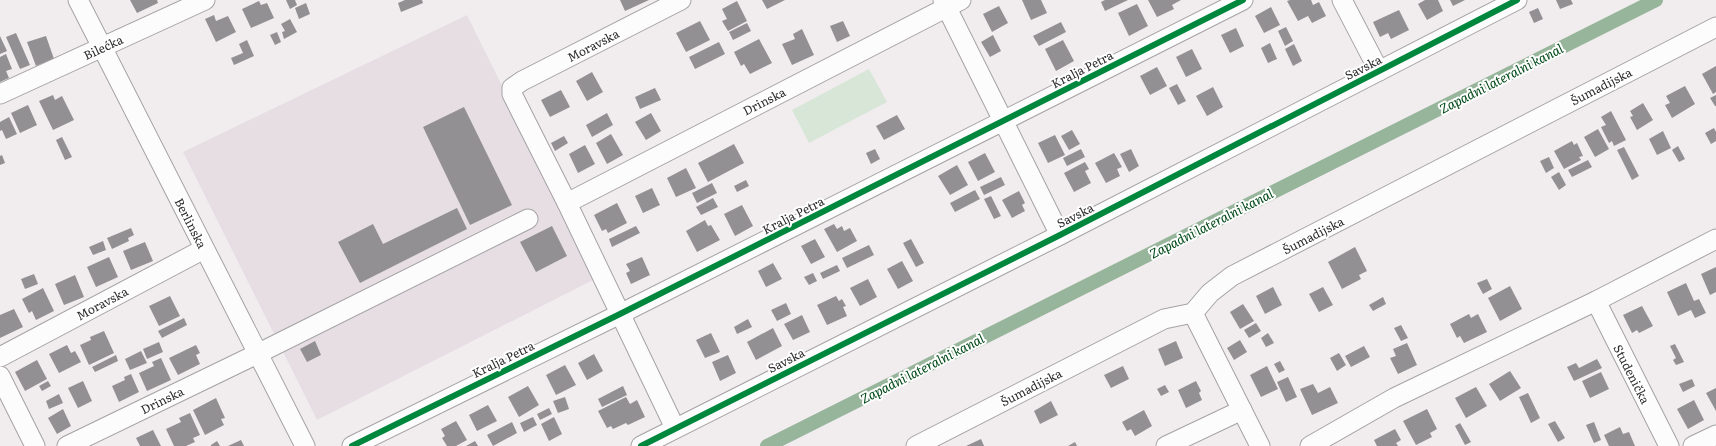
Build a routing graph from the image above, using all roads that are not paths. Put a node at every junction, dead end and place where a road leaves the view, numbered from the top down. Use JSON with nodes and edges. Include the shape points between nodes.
{"nodes":[{"id":1,"x":78,"y":0,"type":"edge"},
{"id":2,"x":205,"y":0,"type":"edge"},
{"id":3,"x":681,"y":0,"type":"edge"},
{"id":4,"x":1243,"y":0,"type":"edge"},
{"id":5,"x":1342,"y":0,"type":"edge"},
{"id":6,"x":1517,"y":0,"type":"edge"},
{"id":7,"x":950,"y":2,"type":"edge"},
{"id":8,"x":1716,"y":27,"type":"edge"},
{"id":9,"x":103,"y":46,"type":"junction"},
{"id":10,"x":1379,"y":71,"type":"junction"},
{"id":11,"x":0,"y":94,"type":"edge"},
{"id":12,"x":1003,"y":122,"type":"junction"},
{"id":13,"x":567,"y":203,"type":"junction"},
{"id":14,"x":528,"y":219,"type":"dead end"},
{"id":15,"x":1060,"y":235,"type":"junction"},
{"id":16,"x":1716,"y":239,"type":"edge"},
{"id":17,"x":204,"y":249,"type":"junction"},
{"id":18,"x":1596,"y":301,"type":"junction"},
{"id":19,"x":1193,"y":313,"type":"junction"},
{"id":20,"x":620,"y":314,"type":"junction"},
{"id":21,"x":257,"y":354,"type":"junction"},
{"id":22,"x":0,"y":357,"type":"edge"},
{"id":23,"x":0,"y":376,"type":"edge"},
{"id":24,"x":1242,"y":410,"type":"junction"},
{"id":25,"x":675,"y":428,"type":"junction"},
{"id":26,"x":1716,"y":435,"type":"edge"},
{"id":27,"x":35,"y":446,"type":"edge"},
{"id":28,"x":67,"y":446,"type":"edge"},
{"id":29,"x":305,"y":446,"type":"edge"},
{"id":30,"x":352,"y":446,"type":"edge"},
{"id":31,"x":641,"y":446,"type":"edge"},
{"id":32,"x":916,"y":446,"type":"edge"},
{"id":33,"x":1166,"y":446,"type":"edge"},
{"id":34,"x":1260,"y":446,"type":"edge"},
{"id":35,"x":1310,"y":446,"type":"edge"},
{"id":36,"x":1669,"y":446,"type":"edge"},
{"id":37,"x":1693,"y":446,"type":"edge"}],
"edges":[{"from":1,"to":9,"type":"street","name":"Berlinska"},
{"from":2,"to":9,"type":"street","name":"Bilećka"},
{"from":3,"to":13,"type":"street","name":"Moravska","via":[[522,80],[512,88],[512,94]]},
{"from":4,"to":12,"type":"street","name":"Kralja Petra"},
{"from":5,"to":10,"type":"street"},
{"from":6,"to":10,"type":"street","name":"Savska"},
{"from":7,"to":12,"type":"street"},
{"from":7,"to":13,"type":"street","name":"Drinska"},
{"from":8,"to":19,"type":"street","name":"Šumadijska","via":[[1232,276],[1210,293]]},
{"from":9,"to":11,"type":"street","name":"Bilećka"},
{"from":9,"to":17,"type":"street","name":"Berlinska"},
{"from":10,"to":15,"type":"street","name":"Savska"},
{"from":12,"to":15,"type":"street"},
{"from":12,"to":20,"type":"street","name":"Kralja Petra"},
{"from":13,"to":20,"type":"street"},
{"from":14,"to":21,"type":"street","name":"Drinska"},
{"from":15,"to":25,"type":"street","name":"Savska"},
{"from":16,"to":18,"type":"street"},
{"from":17,"to":21,"type":"street","name":"Berlinska"},
{"from":17,"to":22,"type":"street","name":"Moravska"},
{"from":18,"to":35,"type":"street","via":[[1394,398]]},
{"from":18,"to":36,"type":"street","name":"Studenička"},
{"from":19,"to":24,"type":"street"},
{"from":19,"to":32,"type":"street","name":"Šumadijska","via":[[1164,319]]},
{"from":20,"to":25,"type":"street"},
{"from":20,"to":30,"type":"street","name":"Kralja Petra"},
{"from":21,"to":28,"type":"street","name":"Drinska"},
{"from":21,"to":29,"type":"street","name":"Berlinska"},
{"from":23,"to":27,"type":"street"},
{"from":24,"to":33,"type":"street"},
{"from":24,"to":34,"type":"street"},
{"from":25,"to":31,"type":"street","name":"Savska"},
{"from":26,"to":37,"type":"street"}]}
